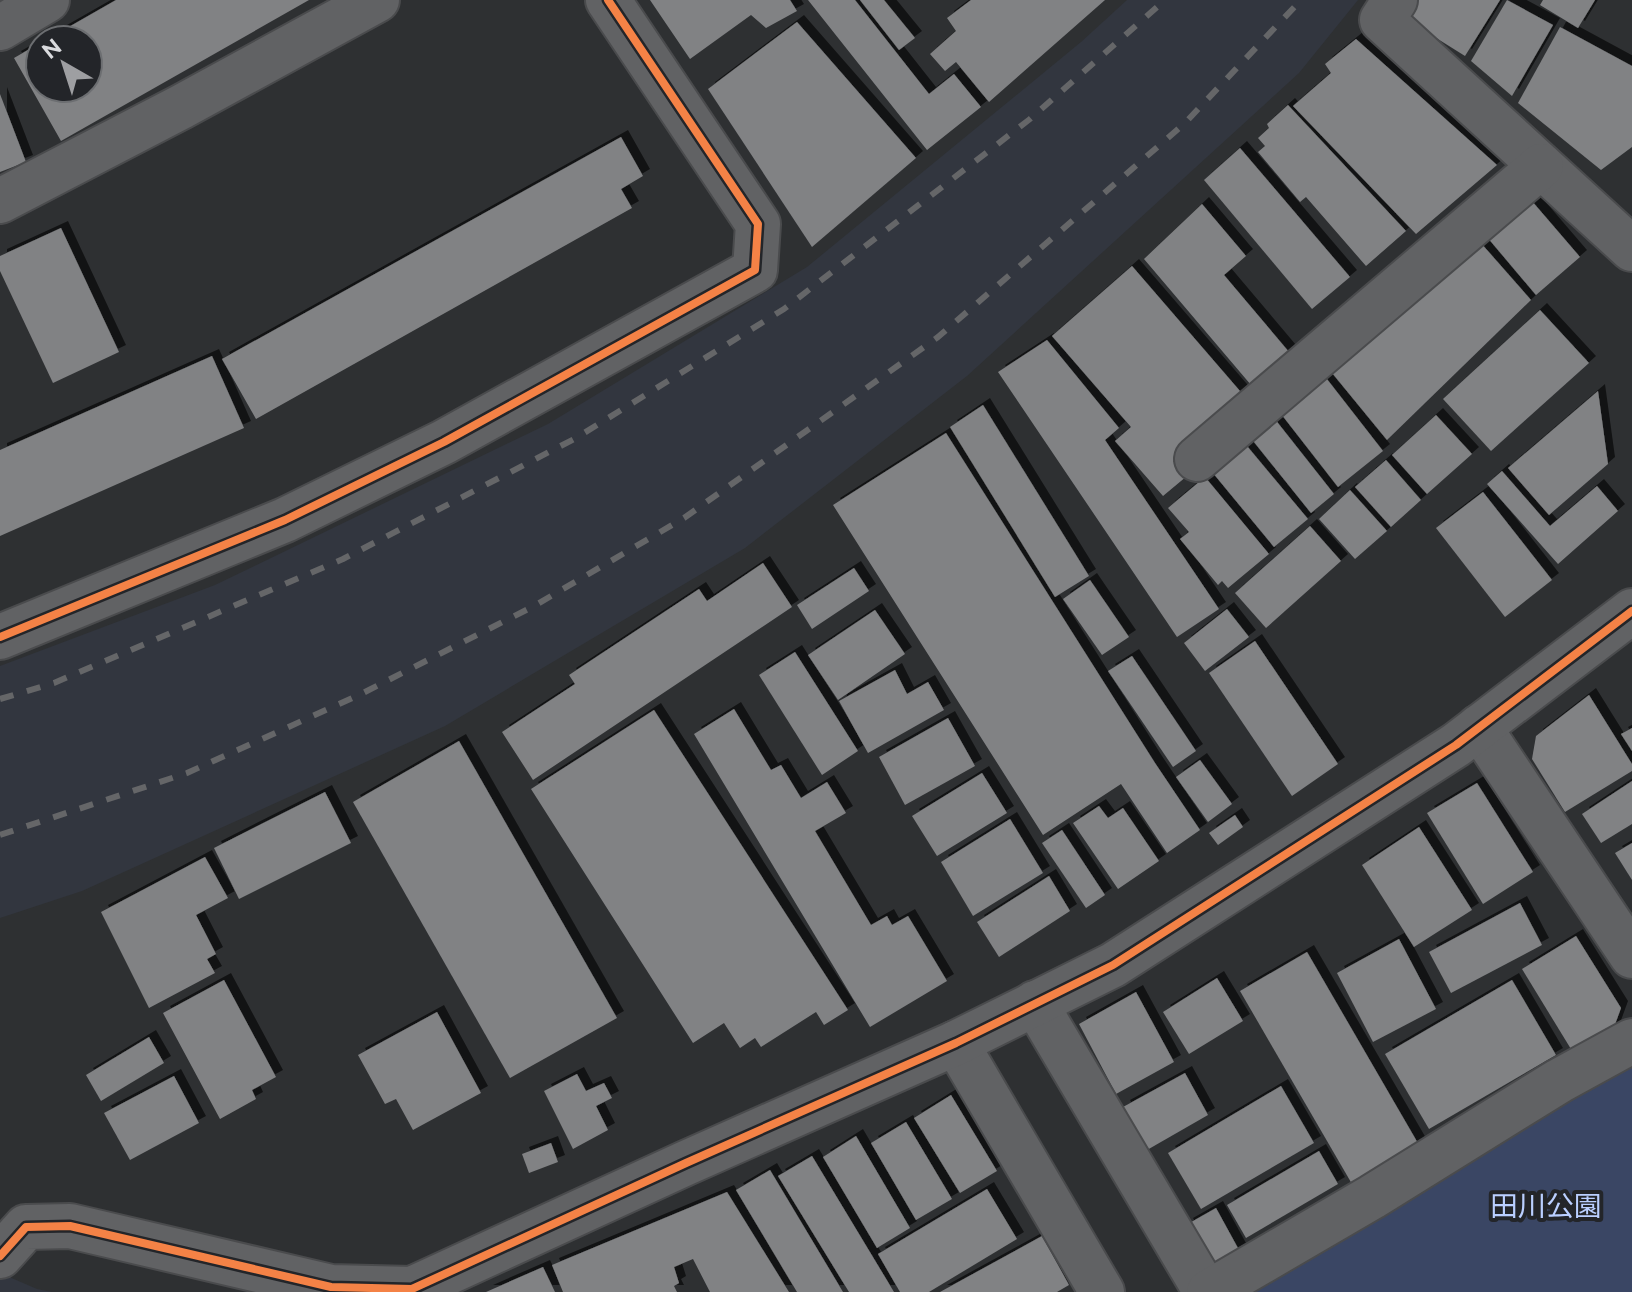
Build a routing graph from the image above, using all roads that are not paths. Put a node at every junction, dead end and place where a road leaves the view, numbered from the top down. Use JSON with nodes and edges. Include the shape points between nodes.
{"nodes":[{"id":1,"x":47,"y":0,"type":"edge"},
{"id":2,"x":377,"y":0,"type":"edge"},
{"id":3,"x":608,"y":0,"type":"edge"},
{"id":4,"x":1395,"y":0,"type":"edge"},
{"id":5,"x":0,"y":28,"type":"edge"},
{"id":6,"x":1541,"y":166,"type":"junction"},
{"id":7,"x":0,"y":201,"type":"edge"},
{"id":8,"x":1632,"y":249,"type":"edge"},
{"id":9,"x":1197,"y":459,"type":"dead end"},
{"id":10,"x":1632,"y":611,"type":"edge"},
{"id":11,"x":0,"y":637,"type":"edge"},
{"id":12,"x":1479,"y":727,"type":"junction"},
{"id":13,"x":1632,"y":956,"type":"edge"},
{"id":14,"x":1035,"y":1003,"type":"junction"},
{"id":15,"x":1632,"y":1041,"type":"edge"},
{"id":16,"x":956,"y":1043,"type":"junction"},
{"id":17,"x":0,"y":1256,"type":"edge"},
{"id":18,"x":1102,"y":1292,"type":"edge"},
{"id":19,"x":1207,"y":1292,"type":"edge"}],
"edges":[{"from":1,"to":5,"type":"street"},
{"from":2,"to":7,"type":"street"},
{"from":3,"to":11,"type":"street","via":[[758,224],[755,270],[444,442],[285,520]]},
{"from":4,"to":6,"type":"street","via":[[1382,20]]},
{"from":6,"to":8,"type":"street"},
{"from":6,"to":9,"type":"street"},
{"from":10,"to":12,"type":"street"},
{"from":12,"to":13,"type":"street"},
{"from":12,"to":14,"type":"street","via":[[1113,965]]},
{"from":14,"to":16,"type":"street"},
{"from":14,"to":19,"type":"street"},
{"from":15,"to":19,"type":"street"},
{"from":16,"to":17,"type":"street","via":[[412,1289],[331,1287],[70,1226],[26,1227]]},
{"from":16,"to":18,"type":"street"}]}
